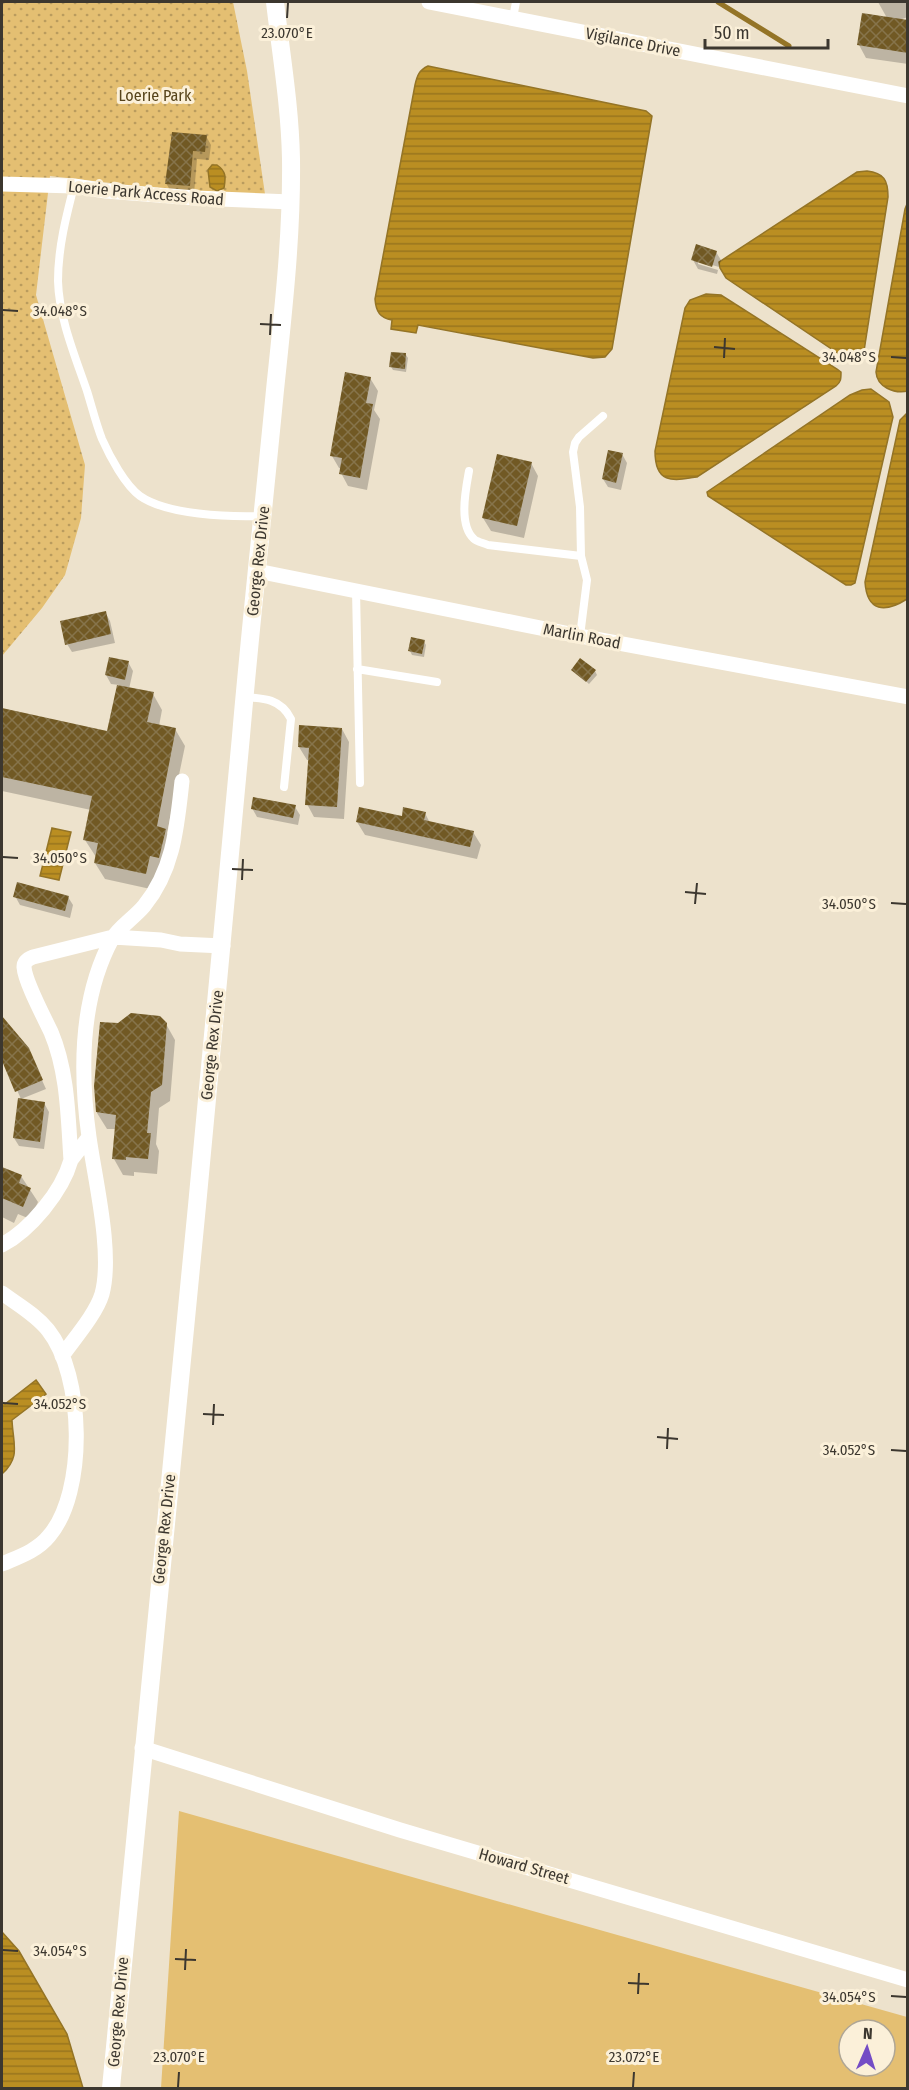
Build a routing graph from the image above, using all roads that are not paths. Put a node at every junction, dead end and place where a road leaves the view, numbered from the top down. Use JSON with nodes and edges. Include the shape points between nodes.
{"nodes":[{"id":1,"x":274,"y":2,"type":"edge"},
{"id":2,"x":429,"y":2,"type":"edge"},
{"id":3,"x":516,"y":2,"type":"edge"},
{"id":4,"x":513,"y":18,"type":"junction"},
{"id":5,"x":908,"y":96,"type":"edge"},
{"id":6,"x":2,"y":184,"type":"edge"},
{"id":7,"x":74,"y":186,"type":"junction"},
{"id":8,"x":291,"y":202,"type":"junction"},
{"id":9,"x":603,"y":416,"type":"dead end"},
{"id":10,"x":470,"y":471,"type":"dead end"},
{"id":11,"x":263,"y":516,"type":"junction"},
{"id":12,"x":581,"y":556,"type":"junction"},
{"id":13,"x":257,"y":571,"type":"junction"},
{"id":14,"x":356,"y":590,"type":"junction"},
{"id":15,"x":580,"y":636,"type":"junction"},
{"id":16,"x":357,"y":669,"type":"junction"},
{"id":17,"x":437,"y":682,"type":"dead end"},
{"id":18,"x":244,"y":697,"type":"junction"},
{"id":19,"x":908,"y":697,"type":"edge"},
{"id":20,"x":182,"y":781,"type":"dead end"},
{"id":21,"x":360,"y":783,"type":"dead end"},
{"id":22,"x":284,"y":787,"type":"dead end"},
{"id":23,"x":113,"y":937,"type":"junction"},
{"id":24,"x":223,"y":946,"type":"junction"},
{"id":25,"x":89,"y":1137,"type":"junction"},
{"id":26,"x":71,"y":1160,"type":"junction"},
{"id":27,"x":2,"y":1245,"type":"edge"},
{"id":28,"x":2,"y":1293,"type":"edge"},
{"id":29,"x":62,"y":1356,"type":"junction"},
{"id":30,"x":2,"y":1564,"type":"edge"},
{"id":31,"x":142,"y":1748,"type":"junction"},
{"id":32,"x":908,"y":1980,"type":"edge"},
{"id":33,"x":111,"y":2088,"type":"edge"}],
"edges":[{"from":1,"to":8,"type":"street","name":"George Rex Drive","via":[[284,60]]},
{"from":2,"to":4,"type":"street","name":"Vigilance Drive"},
{"from":3,"to":4,"type":"lane"},
{"from":4,"to":5,"type":"street","name":"Vigilance Drive"},
{"from":6,"to":7,"type":"street","name":"Loerie Park Access Road"},
{"from":7,"to":8,"type":"street","name":"Loerie Park Access Road"},
{"from":7,"to":11,"type":"lane","via":[[59,259],[62,310],[102,439],[127,483],[140,496],[161,507]]},
{"from":8,"to":11,"type":"street","name":"George Rex Drive"},
{"from":9,"to":12,"type":"lane","via":[[579,436],[573,452]]},
{"from":10,"to":12,"type":"lane","via":[[465,514],[474,539],[488,545]]},
{"from":11,"to":13,"type":"street","name":"George Rex Drive"},
{"from":12,"to":15,"type":"lane","via":[[586,580]]},
{"from":13,"to":14,"type":"street","name":"Marlin Road"},
{"from":13,"to":18,"type":"street","name":"George Rex Drive"},
{"from":14,"to":15,"type":"street","name":"Marlin Road"},
{"from":14,"to":16,"type":"lane"},
{"from":15,"to":19,"type":"street","name":"Marlin Road"},
{"from":16,"to":17,"type":"lane"},
{"from":16,"to":21,"type":"lane"},
{"from":18,"to":22,"type":"lane","via":[[273,701],[291,719]]},
{"from":18,"to":24,"type":"street","name":"George Rex Drive"},
{"from":20,"to":23,"type":"street","via":[[176,838],[161,881]]},
{"from":23,"to":24,"type":"street"},
{"from":23,"to":25,"type":"street","via":[[91,999],[83,1053]]},
{"from":23,"to":26,"type":"street","via":[[33,957],[25,964],[62,1068]]},
{"from":24,"to":31,"type":"street","name":"George Rex Drive"},
{"from":25,"to":26,"type":"street"},
{"from":25,"to":29,"type":"street","via":[[105,1273],[101,1296]]},
{"from":26,"to":27,"type":"street","via":[[67,1175],[39,1215],[28,1228]]},
{"from":28,"to":29,"type":"street","via":[[30,1311],[49,1332]]},
{"from":29,"to":30,"type":"street","via":[[74,1396],[76,1429],[74,1473],[67,1499],[49,1536],[29,1553]]},
{"from":31,"to":32,"type":"street","name":"Howard Street","via":[[400,1830]]},
{"from":31,"to":33,"type":"street","name":"George Rex Drive"}]}
